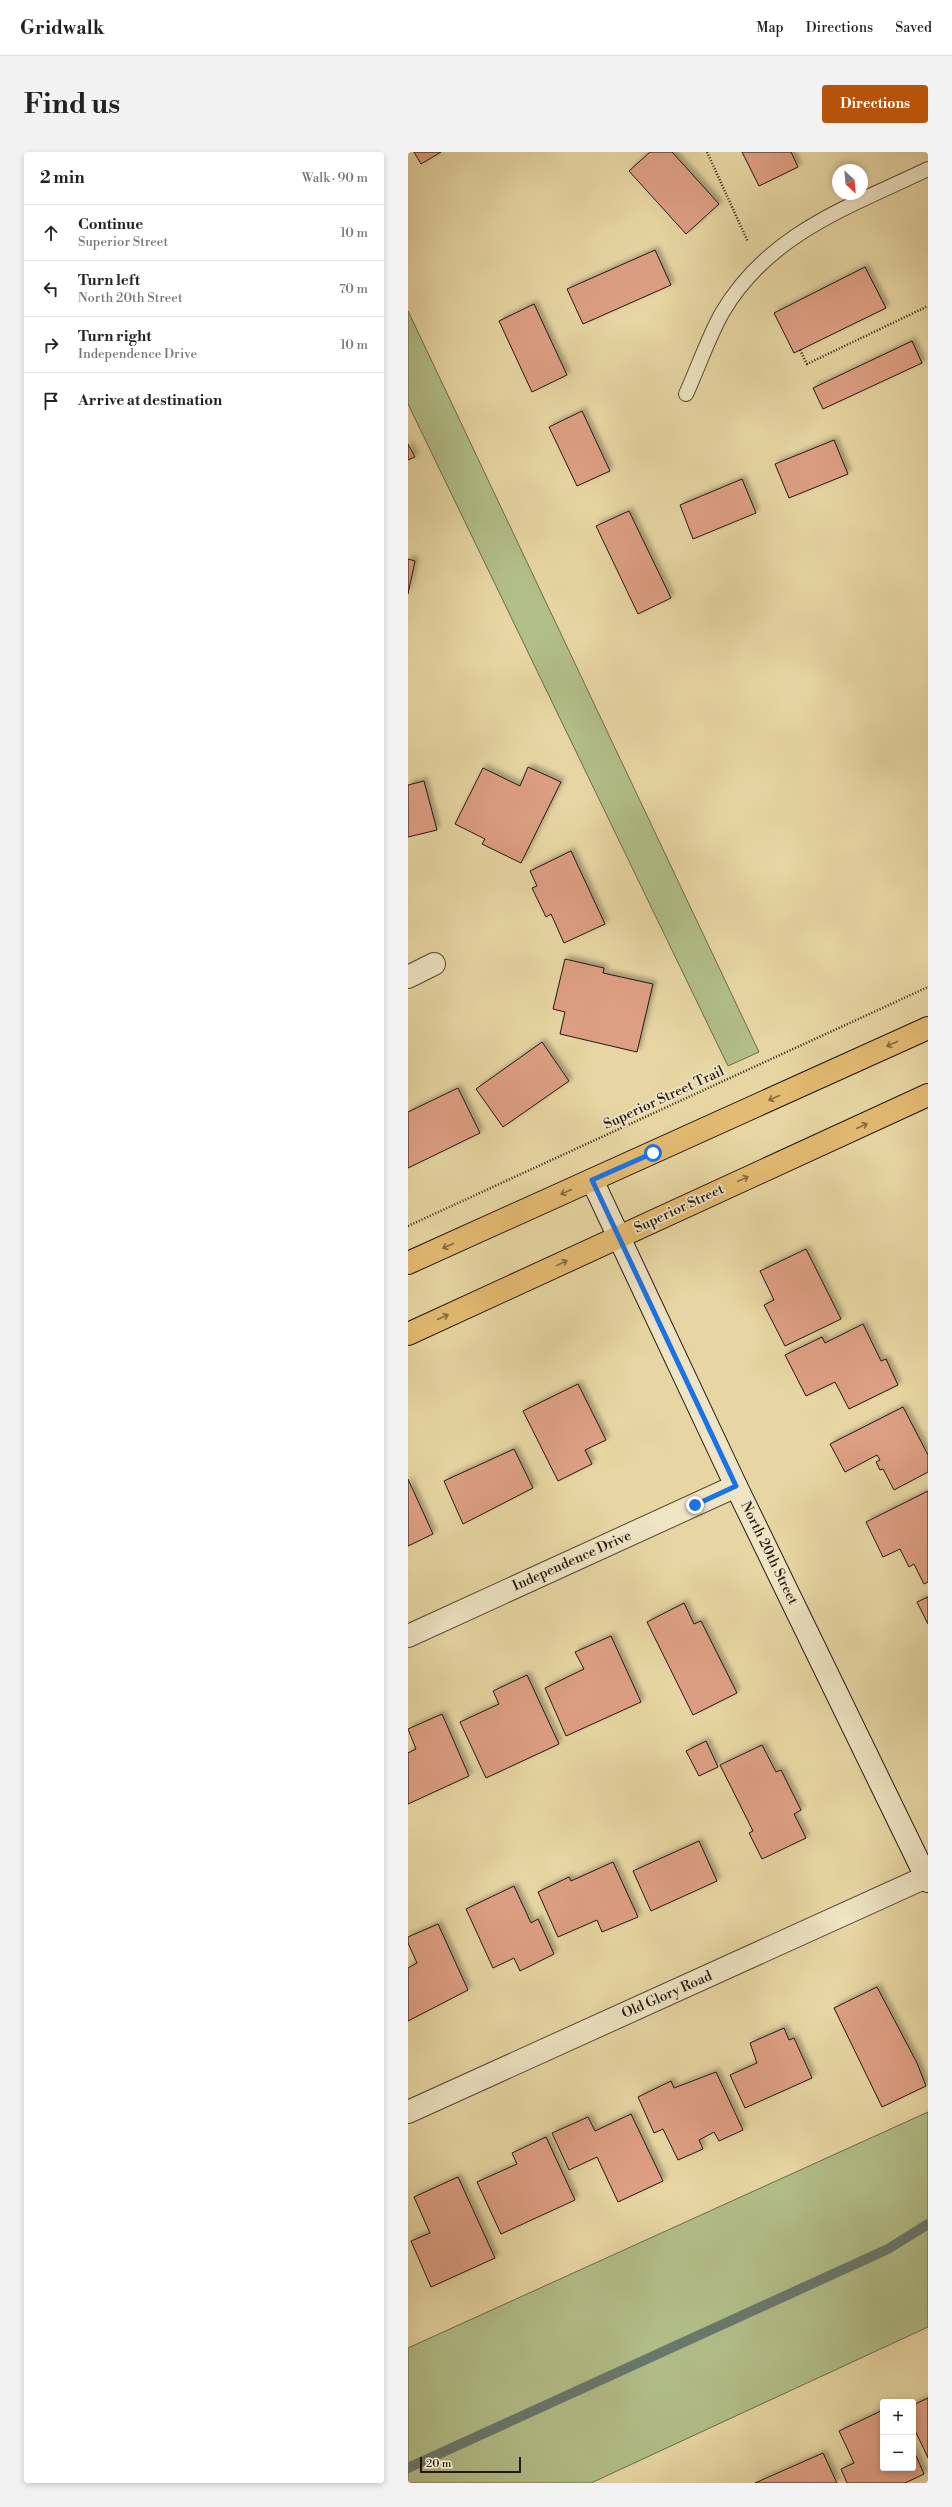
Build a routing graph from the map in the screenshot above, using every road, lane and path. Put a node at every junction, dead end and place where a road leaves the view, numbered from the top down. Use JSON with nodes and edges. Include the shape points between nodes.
{"nodes":[{"id":1,"x":707,"y":152,"type":"edge"},
{"id":2,"x":928,"y":169,"type":"edge"},
{"id":3,"x":759,"y":266,"type":"junction"},
{"id":4,"x":928,"y":306,"type":"edge"},
{"id":5,"x":800,"y":350,"type":"dead end"},
{"id":6,"x":686,"y":394,"type":"dead end"},
{"id":7,"x":434,"y":964,"type":"dead end"},
{"id":8,"x":408,"y":977,"type":"edge"},
{"id":9,"x":928,"y":987,"type":"edge"},
{"id":10,"x":928,"y":1028,"type":"edge"},
{"id":11,"x":928,"y":1095,"type":"edge"},
{"id":12,"x":592,"y":1180,"type":"junction"},
{"id":13,"x":408,"y":1226,"type":"edge"},
{"id":14,"x":618,"y":1237,"type":"junction"},
{"id":15,"x":408,"y":1264,"type":"edge"},
{"id":16,"x":408,"y":1334,"type":"edge"},
{"id":17,"x":736,"y":1486,"type":"junction"},
{"id":18,"x":408,"y":1636,"type":"edge"},
{"id":19,"x":927,"y":1879,"type":"edge"},
{"id":20,"x":408,"y":2112,"type":"edge"}],
"edges":[{"from":1,"to":3,"type":"path"},
{"from":2,"to":3,"type":"lane","via":[[806,228],[773,252]]},
{"from":3,"to":6,"type":"lane","via":[[745,280],[722,314]]},
{"from":4,"to":5,"type":"path","via":[[807,364]]},
{"from":7,"to":8,"type":"street"},
{"from":9,"to":13,"type":"path","name":"Superior Street Trail"},
{"from":10,"to":12,"type":"main road","one_way":true},
{"from":14,"to":11,"type":"main road","name":"Superior Street","one_way":true},
{"from":12,"to":14,"type":"street","name":"North 20th Street"},
{"from":12,"to":15,"type":"main road","one_way":true},
{"from":16,"to":14,"type":"main road","name":"Superior Street","one_way":true},
{"from":14,"to":17,"type":"street","name":"North 20th Street"},
{"from":17,"to":18,"type":"street","name":"Independence Drive"},
{"from":17,"to":19,"type":"street","name":"North 20th Street"},
{"from":19,"to":20,"type":"street","name":"Old Glory Road"}]}
